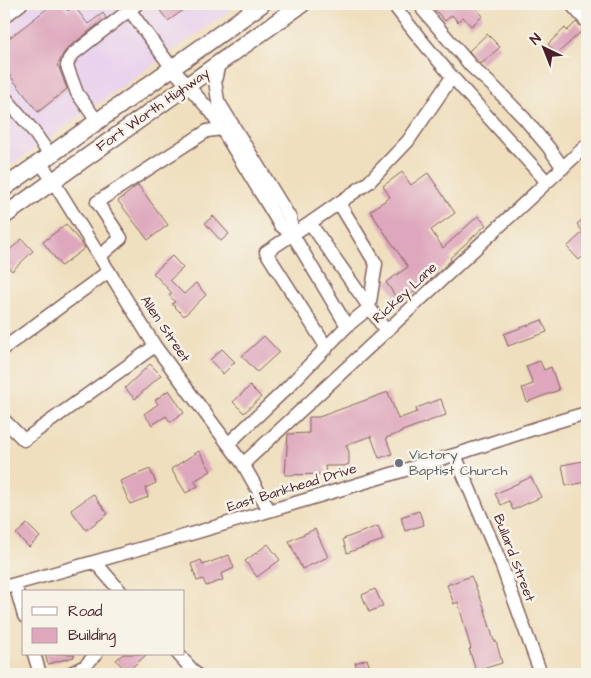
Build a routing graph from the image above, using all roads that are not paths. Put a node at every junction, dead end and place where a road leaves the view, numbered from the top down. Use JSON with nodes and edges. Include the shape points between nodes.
{"nodes":[{"id":1,"x":21,"y":4,"type":"edge"},
{"id":2,"x":302,"y":4,"type":"edge"},
{"id":3,"x":393,"y":4,"type":"edge"},
{"id":4,"x":422,"y":4,"type":"edge"},
{"id":5,"x":571,"y":4,"type":"edge"},
{"id":6,"x":131,"y":5,"type":"edge"},
{"id":7,"x":256,"y":6,"type":"edge"},
{"id":8,"x":4,"y":17,"type":"edge"},
{"id":9,"x":587,"y":22,"type":"edge"},
{"id":10,"x":219,"y":63,"type":"junction"},
{"id":11,"x":172,"y":68,"type":"junction"},
{"id":12,"x":452,"y":76,"type":"junction"},
{"id":13,"x":187,"y":85,"type":"junction"},
{"id":14,"x":4,"y":96,"type":"edge"},
{"id":15,"x":97,"y":122,"type":"junction"},
{"id":16,"x":221,"y":129,"type":"junction"},
{"id":17,"x":587,"y":145,"type":"edge"},
{"id":18,"x":45,"y":158,"type":"junction"},
{"id":19,"x":563,"y":168,"type":"junction"},
{"id":20,"x":53,"y":180,"type":"junction"},
{"id":21,"x":547,"y":182,"type":"junction"},
{"id":22,"x":4,"y":188,"type":"edge"},
{"id":23,"x":339,"y":203,"type":"junction"},
{"id":24,"x":4,"y":216,"type":"edge"},
{"id":25,"x":285,"y":222,"type":"junction"},
{"id":26,"x":310,"y":223,"type":"junction"},
{"id":27,"x":293,"y":235,"type":"junction"},
{"id":28,"x":100,"y":256,"type":"junction"},
{"id":29,"x":109,"y":271,"type":"junction"},
{"id":30,"x":370,"y":308,"type":"junction"},
{"id":31,"x":347,"y":326,"type":"junction"},
{"id":32,"x":386,"y":331,"type":"junction"},
{"id":33,"x":155,"y":346,"type":"junction"},
{"id":34,"x":4,"y":348,"type":"edge"},
{"id":35,"x":326,"y":348,"type":"junction"},
{"id":36,"x":587,"y":413,"type":"edge"},
{"id":37,"x":4,"y":420,"type":"edge"},
{"id":38,"x":228,"y":444,"type":"junction"},
{"id":39,"x":455,"y":454,"type":"junction"},
{"id":40,"x":243,"y":464,"type":"junction"},
{"id":41,"x":269,"y":510,"type":"junction"},
{"id":42,"x":95,"y":562,"type":"junction"},
{"id":43,"x":9,"y":585,"type":"edge"},
{"id":44,"x":119,"y":590,"type":"edge"},
{"id":45,"x":22,"y":612,"type":"edge"},
{"id":46,"x":35,"y":656,"type":"edge"},
{"id":47,"x":94,"y":656,"type":"edge"},
{"id":48,"x":180,"y":656,"type":"edge"},
{"id":49,"x":40,"y":674,"type":"edge"},
{"id":50,"x":69,"y":674,"type":"edge"},
{"id":51,"x":196,"y":674,"type":"edge"},
{"id":52,"x":541,"y":674,"type":"edge"}],
"edges":[{"from":1,"to":8,"type":"street"},
{"from":2,"to":10,"type":"main road","name":"Fort Worth Highway"},
{"from":3,"to":12,"type":"street"},
{"from":4,"to":19,"type":"street","via":[[423,10],[456,49],[524,118]]},
{"from":5,"to":9,"type":"street"},
{"from":6,"to":11,"type":"street"},
{"from":6,"to":15,"type":"street","via":[[73,54],[67,63],[77,93]]},
{"from":7,"to":11,"type":"main road","name":"Fort Worth Highway"},
{"from":10,"to":13,"type":"main road","name":"Fort Worth Highway"},
{"from":10,"to":25,"type":"street","via":[[215,80],[218,101]]},
{"from":11,"to":13,"type":"street"},
{"from":11,"to":15,"type":"main road","name":"Fort Worth Highway"},
{"from":12,"to":21,"type":"street"},
{"from":12,"to":23,"type":"street","via":[[408,141],[369,182]]},
{"from":13,"to":16,"type":"street","via":[[212,113]]},
{"from":13,"to":20,"type":"main road","name":"Fort Worth Highway"},
{"from":14,"to":18,"type":"street","name":"Allen Street","via":[[31,128]]},
{"from":15,"to":18,"type":"main road","name":"Fort Worth Highway"},
{"from":16,"to":25,"type":"street"},
{"from":16,"to":28,"type":"street","via":[[207,131],[97,202],[122,238]]},
{"from":17,"to":19,"type":"street","name":"Rickey Lane"},
{"from":18,"to":20,"type":"street","name":"Allen Street"},
{"from":18,"to":22,"type":"main road","name":"Fort Worth Highway"},
{"from":19,"to":21,"type":"street","name":"Rickey Lane"},
{"from":20,"to":24,"type":"main road","name":"Fort Worth Highway"},
{"from":20,"to":28,"type":"street","name":"Allen Street"},
{"from":21,"to":32,"type":"street","name":"Rickey Lane"},
{"from":23,"to":26,"type":"street"},
{"from":23,"to":30,"type":"street","via":[[376,264]]},
{"from":25,"to":27,"type":"street"},
{"from":26,"to":27,"type":"street"},
{"from":26,"to":30,"type":"street"},
{"from":27,"to":31,"type":"street"},
{"from":27,"to":35,"type":"street","via":[[266,252]]},
{"from":28,"to":29,"type":"street","name":"Allen Street"},
{"from":29,"to":33,"type":"street","name":"Allen Street"},
{"from":29,"to":34,"type":"street"},
{"from":30,"to":31,"type":"street"},
{"from":30,"to":32,"type":"street"},
{"from":31,"to":35,"type":"street"},
{"from":32,"to":40,"type":"street","name":"Rickey Lane"},
{"from":33,"to":37,"type":"street","via":[[24,440]]},
{"from":33,"to":38,"type":"street","name":"Allen Street"},
{"from":35,"to":38,"type":"street"},
{"from":36,"to":39,"type":"street","name":"East Bankhead Drive"},
{"from":38,"to":40,"type":"street","name":"Allen Street"},
{"from":39,"to":41,"type":"street","name":"East Bankhead Drive"},
{"from":39,"to":52,"type":"street","name":"Bullard Street","via":[[500,561]]},
{"from":40,"to":41,"type":"street","name":"Allen Street"},
{"from":41,"to":42,"type":"street","name":"East Bankhead Drive"},
{"from":42,"to":43,"type":"street","name":"East Bankhead Drive"},
{"from":42,"to":44,"type":"street"},
{"from":43,"to":45,"type":"street"},
{"from":46,"to":49,"type":"street"},
{"from":47,"to":50,"type":"street","via":[[85,666]]},
{"from":48,"to":51,"type":"street"}]}
